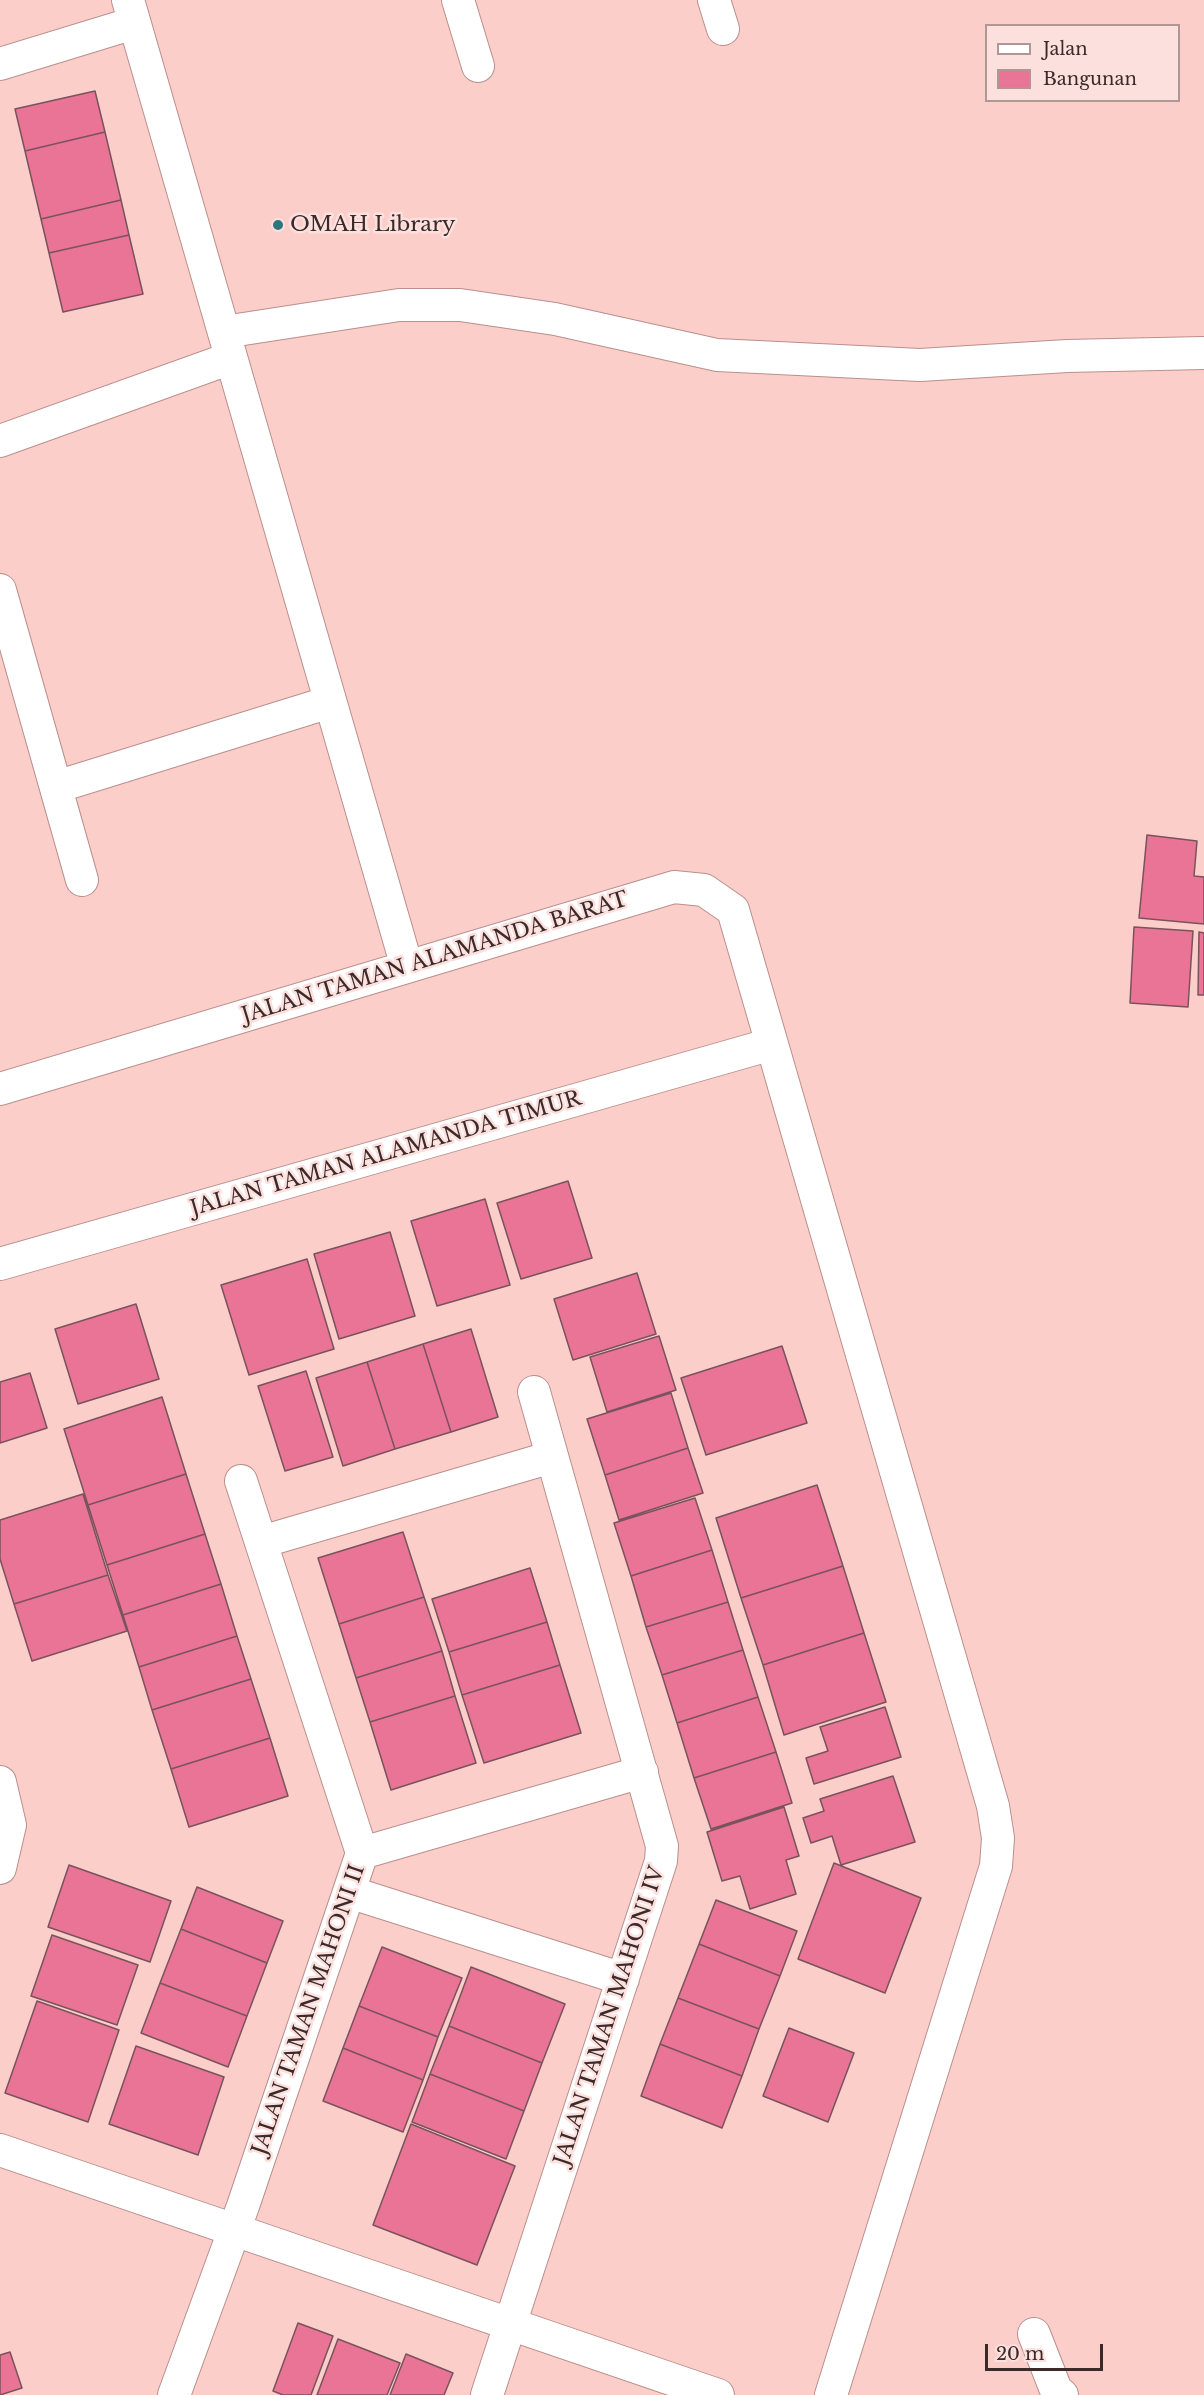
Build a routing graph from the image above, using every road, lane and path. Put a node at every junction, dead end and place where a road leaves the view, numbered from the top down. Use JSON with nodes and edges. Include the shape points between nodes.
{"nodes":[{"id":1,"x":458,"y":0,"type":"edge"},
{"id":2,"x":131,"y":11,"type":"edge"},
{"id":3,"x":0,"y":64,"type":"edge"},
{"id":4,"x":478,"y":66,"type":"dead end"},
{"id":5,"x":227,"y":345,"type":"junction"},
{"id":6,"x":1204,"y":353,"type":"edge"},
{"id":7,"x":0,"y":441,"type":"edge"},
{"id":8,"x":0,"y":590,"type":"edge"},
{"id":9,"x":330,"y":702,"type":"junction"},
{"id":10,"x":56,"y":787,"type":"junction"},
{"id":11,"x":82,"y":880,"type":"dead end"},
{"id":12,"x":407,"y":966,"type":"junction"},
{"id":13,"x":772,"y":1044,"type":"junction"},
{"id":14,"x":0,"y":1089,"type":"edge"},
{"id":15,"x":0,"y":1264,"type":"edge"},
{"id":16,"x":534,"y":1392,"type":"dead end"},
{"id":17,"x":552,"y":1457,"type":"junction"},
{"id":18,"x":241,"y":1481,"type":"dead end"},
{"id":19,"x":261,"y":1542,"type":"junction"},
{"id":20,"x":642,"y":1772,"type":"junction"},
{"id":21,"x":0,"y":1782,"type":"edge"},
{"id":22,"x":362,"y":1853,"type":"junction"},
{"id":23,"x":0,"y":1868,"type":"edge"},
{"id":24,"x":349,"y":1892,"type":"junction"},
{"id":25,"x":623,"y":1978,"type":"junction"},
{"id":26,"x":0,"y":2150,"type":"edge"},
{"id":27,"x":235,"y":2230,"type":"junction"},
{"id":28,"x":510,"y":2324,"type":"junction"},
{"id":29,"x":1034,"y":2334,"type":"dead end"},
{"id":30,"x":174,"y":2395,"type":"edge"},
{"id":31,"x":487,"y":2395,"type":"edge"},
{"id":32,"x":718,"y":2395,"type":"edge"},
{"id":33,"x":831,"y":2395,"type":"edge"},
{"id":34,"x":1062,"y":2395,"type":"edge"}],
"edges":[{"from":1,"to":4,"type":"street"},
{"from":2,"to":3,"type":"street"},
{"from":2,"to":5,"type":"street"},
{"from":5,"to":6,"type":"street","via":[[399,305],[460,305],[555,319],[717,355],[920,365]]},
{"from":5,"to":7,"type":"street"},
{"from":5,"to":9,"type":"street"},
{"from":8,"to":10,"type":"street"},
{"from":9,"to":10,"type":"street"},
{"from":9,"to":12,"type":"street"},
{"from":10,"to":11,"type":"street"},
{"from":12,"to":13,"type":"street","name":"JALAN TAMAN ALAMANDA BARAT","via":[[674,886],[704,890],[733,910]]},
{"from":12,"to":14,"type":"street","name":"JALAN TAMAN ALAMANDA BARAT"},
{"from":13,"to":15,"type":"street","name":"JALAN TAMAN ALAMANDA TIMUR"},
{"from":13,"to":33,"type":"street","name":"JALAN TAMAN ALAMANDA BARAT","via":[[990,1795],[998,1838],[996,1866]]},
{"from":16,"to":17,"type":"street","name":"JALAN TAMAN MAHONI IV"},
{"from":17,"to":19,"type":"street"},
{"from":17,"to":20,"type":"street","name":"JALAN TAMAN MAHONI IV"},
{"from":18,"to":19,"type":"street","name":"JALAN TAMAN MAHONI II"},
{"from":19,"to":22,"type":"street","name":"JALAN TAMAN MAHONI II"},
{"from":20,"to":22,"type":"street"},
{"from":20,"to":25,"type":"street","name":"JALAN TAMAN MAHONI IV","via":[[659,1831],[661,1861]]},
{"from":21,"to":23,"type":"street","via":[[10,1825]]},
{"from":22,"to":24,"type":"street","name":"JALAN TAMAN MAHONI II"},
{"from":24,"to":25,"type":"street"},
{"from":24,"to":27,"type":"street","name":"JALAN TAMAN MAHONI II"},
{"from":25,"to":28,"type":"street","name":"JALAN TAMAN MAHONI IV"},
{"from":26,"to":27,"type":"street"},
{"from":27,"to":28,"type":"street"},
{"from":27,"to":30,"type":"street","name":"JALAN TAMAN MAHONI II"},
{"from":28,"to":31,"type":"street","name":"JALAN TAMAN MAHONI IV"},
{"from":28,"to":32,"type":"street"},
{"from":29,"to":34,"type":"street","via":[[1056,2390]]}]}
